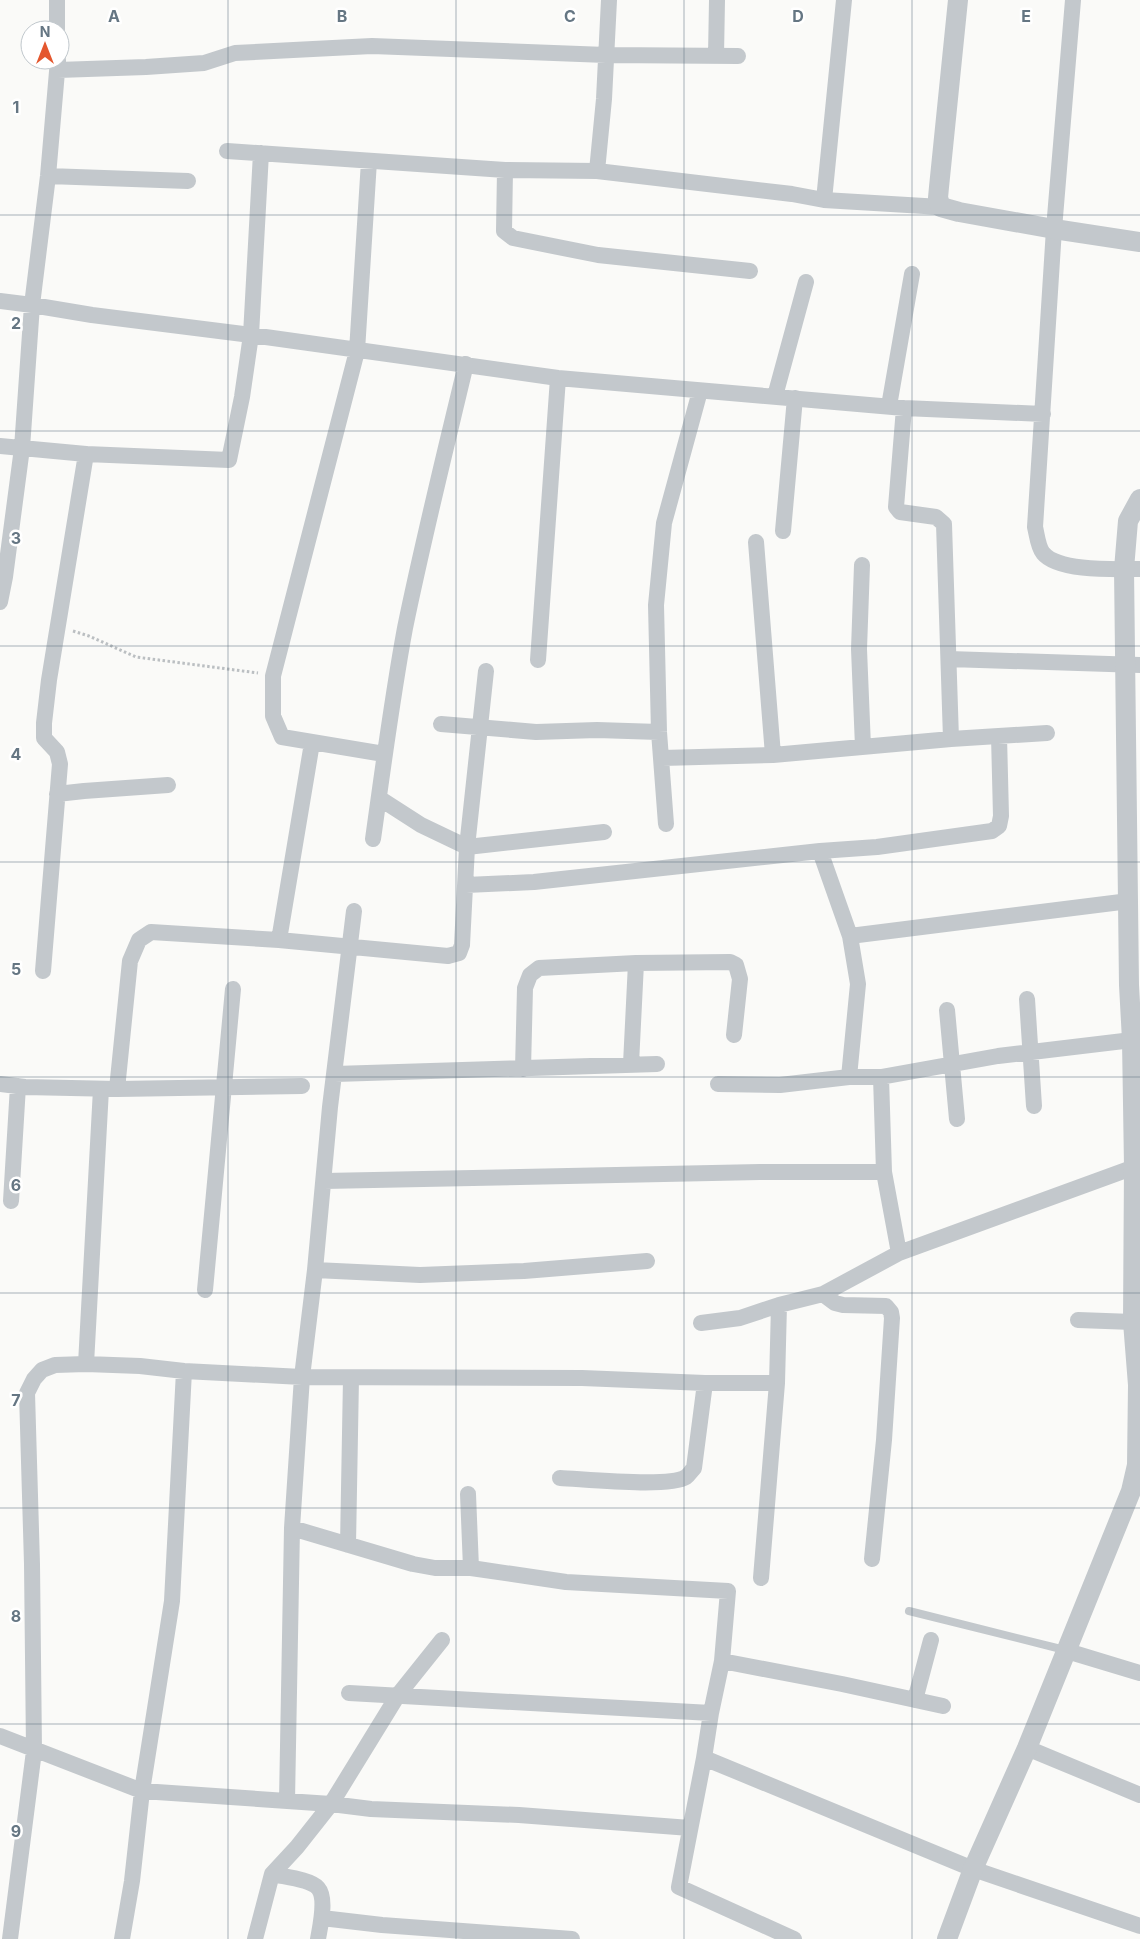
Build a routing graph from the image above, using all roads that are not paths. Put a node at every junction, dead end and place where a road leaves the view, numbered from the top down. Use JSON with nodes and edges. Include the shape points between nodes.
{"nodes":[{"id":1,"x":57,"y":0,"type":"edge"},
{"id":2,"x":609,"y":0,"type":"edge"},
{"id":3,"x":717,"y":0,"type":"edge"},
{"id":4,"x":844,"y":0,"type":"edge"},
{"id":5,"x":958,"y":0,"type":"edge"},
{"id":6,"x":1073,"y":0,"type":"edge"},
{"id":7,"x":57,"y":20,"type":"edge"},
{"id":8,"x":606,"y":55,"type":"junction"},
{"id":9,"x":716,"y":56,"type":"junction"},
{"id":10,"x":738,"y":56,"type":"dead end"},
{"id":11,"x":70,"y":65,"type":"edge"},
{"id":12,"x":58,"y":70,"type":"edge"},
{"id":13,"x":227,"y":151,"type":"dead end"},
{"id":14,"x":261,"y":153,"type":"junction"},
{"id":15,"x":369,"y":161,"type":"junction"},
{"id":16,"x":505,"y":170,"type":"junction"},
{"id":17,"x":597,"y":171,"type":"junction"},
{"id":18,"x":48,"y":176,"type":"junction"},
{"id":19,"x":188,"y":181,"type":"dead end"},
{"id":20,"x":824,"y":200,"type":"junction"},
{"id":21,"x":941,"y":206,"type":"junction"},
{"id":22,"x":1054,"y":229,"type":"junction"},
{"id":23,"x":1140,"y":242,"type":"edge"},
{"id":24,"x":750,"y":272,"type":"dead end"},
{"id":25,"x":912,"y":274,"type":"dead end"},
{"id":26,"x":806,"y":282,"type":"dead end"},
{"id":27,"x":0,"y":301,"type":"edge"},
{"id":28,"x":32,"y":305,"type":"junction"},
{"id":29,"x":251,"y":335,"type":"junction"},
{"id":30,"x":357,"y":351,"type":"junction"},
{"id":31,"x":466,"y":364,"type":"junction"},
{"id":32,"x":558,"y":378,"type":"junction"},
{"id":33,"x":700,"y":391,"type":"junction"},
{"id":34,"x":776,"y":396,"type":"junction"},
{"id":35,"x":795,"y":398,"type":"junction"},
{"id":36,"x":897,"y":407,"type":"junction"},
{"id":37,"x":1043,"y":414,"type":"junction"},
{"id":38,"x":0,"y":446,"type":"edge"},
{"id":39,"x":22,"y":448,"type":"junction"},
{"id":40,"x":86,"y":454,"type":"junction"},
{"id":41,"x":1140,"y":499,"type":"edge"},
{"id":42,"x":783,"y":531,"type":"dead end"},
{"id":43,"x":756,"y":542,"type":"dead end"},
{"id":44,"x":862,"y":565,"type":"dead end"},
{"id":45,"x":1132,"y":569,"type":"edge"},
{"id":46,"x":0,"y":602,"type":"edge"},
{"id":47,"x":949,"y":659,"type":"junction"},
{"id":48,"x":538,"y":660,"type":"dead end"},
{"id":49,"x":1132,"y":665,"type":"edge"},
{"id":50,"x":486,"y":671,"type":"dead end"},
{"id":51,"x":441,"y":724,"type":"dead end"},
{"id":52,"x":481,"y":728,"type":"junction"},
{"id":53,"x":659,"y":732,"type":"junction"},
{"id":54,"x":1046,"y":733,"type":"dead end"},
{"id":55,"x":999,"y":736,"type":"junction"},
{"id":56,"x":952,"y":739,"type":"junction"},
{"id":57,"x":312,"y":743,"type":"junction"},
{"id":58,"x":864,"y":747,"type":"junction"},
{"id":59,"x":384,"y":754,"type":"junction"},
{"id":60,"x":773,"y":755,"type":"junction"},
{"id":61,"x":662,"y":758,"type":"junction"},
{"id":62,"x":168,"y":785,"type":"dead end"},
{"id":63,"x":57,"y":794,"type":"junction"},
{"id":64,"x":379,"y":798,"type":"junction"},
{"id":65,"x":666,"y":824,"type":"dead end"},
{"id":66,"x":604,"y":832,"type":"dead end"},
{"id":67,"x":373,"y":839,"type":"dead end"},
{"id":68,"x":467,"y":847,"type":"junction"},
{"id":69,"x":820,"y":851,"type":"junction"},
{"id":70,"x":466,"y":885,"type":"junction"},
{"id":71,"x":1129,"y":901,"type":"junction"},
{"id":72,"x":354,"y":911,"type":"dead end"},
{"id":73,"x":850,"y":936,"type":"junction"},
{"id":74,"x":279,"y":940,"type":"junction"},
{"id":75,"x":350,"y":946,"type":"junction"},
{"id":76,"x":636,"y":963,"type":"junction"},
{"id":77,"x":43,"y":971,"type":"dead end"},
{"id":78,"x":1134,"y":985,"type":"edge"},
{"id":79,"x":232,"y":989,"type":"dead end"},
{"id":80,"x":1027,"y":999,"type":"dead end"},
{"id":81,"x":947,"y":1010,"type":"dead end"},
{"id":82,"x":734,"y":1034,"type":"dead end"},
{"id":83,"x":1132,"y":1040,"type":"junction"},
{"id":84,"x":1030,"y":1052,"type":"junction"},
{"id":85,"x":631,"y":1064,"type":"junction"},
{"id":86,"x":657,"y":1064,"type":"dead end"},
{"id":87,"x":951,"y":1064,"type":"junction"},
{"id":88,"x":524,"y":1069,"type":"junction"},
{"id":89,"x":335,"y":1074,"type":"junction"},
{"id":90,"x":849,"y":1077,"type":"junction"},
{"id":91,"x":881,"y":1077,"type":"junction"},
{"id":92,"x":0,"y":1084,"type":"edge"},
{"id":93,"x":718,"y":1084,"type":"dead end"},
{"id":94,"x":18,"y":1086,"type":"junction"},
{"id":95,"x":224,"y":1086,"type":"junction"},
{"id":96,"x":302,"y":1086,"type":"dead end"},
{"id":97,"x":100,"y":1089,"type":"junction"},
{"id":98,"x":117,"y":1089,"type":"junction"},
{"id":99,"x":1034,"y":1106,"type":"dead end"},
{"id":100,"x":956,"y":1120,"type":"dead end"},
{"id":101,"x":1137,"y":1166,"type":"edge"},
{"id":102,"x":884,"y":1172,"type":"junction"},
{"id":103,"x":324,"y":1181,"type":"junction"},
{"id":104,"x":11,"y":1201,"type":"dead end"},
{"id":105,"x":899,"y":1253,"type":"junction"},
{"id":106,"x":647,"y":1261,"type":"dead end"},
{"id":107,"x":315,"y":1270,"type":"junction"},
{"id":108,"x":205,"y":1290,"type":"dead end"},
{"id":109,"x":822,"y":1294,"type":"junction"},
{"id":110,"x":779,"y":1304,"type":"junction"},
{"id":111,"x":1078,"y":1320,"type":"dead end"},
{"id":112,"x":1133,"y":1322,"type":"junction"},
{"id":113,"x":701,"y":1323,"type":"dead end"},
{"id":114,"x":86,"y":1364,"type":"junction"},
{"id":115,"x":184,"y":1371,"type":"junction"},
{"id":116,"x":302,"y":1378,"type":"junction"},
{"id":117,"x":351,"y":1378,"type":"junction"},
{"id":118,"x":705,"y":1384,"type":"junction"},
{"id":119,"x":777,"y":1384,"type":"junction"},
{"id":120,"x":1139,"y":1385,"type":"edge"},
{"id":121,"x":1139,"y":1465,"type":"edge"},
{"id":122,"x":560,"y":1478,"type":"dead end"},
{"id":123,"x":468,"y":1494,"type":"dead end"},
{"id":124,"x":292,"y":1528,"type":"junction"},
{"id":125,"x":348,"y":1545,"type":"junction"},
{"id":126,"x":872,"y":1559,"type":"dead end"},
{"id":127,"x":471,"y":1568,"type":"junction"},
{"id":128,"x":761,"y":1578,"type":"dead end"},
{"id":129,"x":909,"y":1611,"type":"dead end"},
{"id":130,"x":442,"y":1640,"type":"dead end"},
{"id":131,"x":931,"y":1640,"type":"dead end"},
{"id":132,"x":1067,"y":1651,"type":"junction"},
{"id":133,"x":722,"y":1661,"type":"junction"},
{"id":134,"x":1140,"y":1673,"type":"edge"},
{"id":135,"x":349,"y":1693,"type":"dead end"},
{"id":136,"x":398,"y":1695,"type":"junction"},
{"id":137,"x":915,"y":1700,"type":"junction"},
{"id":138,"x":943,"y":1706,"type":"dead end"},
{"id":139,"x":711,"y":1713,"type":"junction"},
{"id":140,"x":0,"y":1736,"type":"edge"},
{"id":141,"x":1027,"y":1748,"type":"junction"},
{"id":142,"x":34,"y":1751,"type":"junction"},
{"id":143,"x":704,"y":1758,"type":"junction"},
{"id":144,"x":142,"y":1791,"type":"junction"},
{"id":145,"x":1140,"y":1795,"type":"edge"},
{"id":146,"x":287,"y":1801,"type":"junction"},
{"id":147,"x":331,"y":1804,"type":"junction"},
{"id":148,"x":690,"y":1828,"type":"junction"},
{"id":149,"x":973,"y":1868,"type":"junction"},
{"id":150,"x":272,"y":1874,"type":"junction"},
{"id":151,"x":322,"y":1918,"type":"junction"},
{"id":152,"x":1140,"y":1926,"type":"edge"},
{"id":153,"x":437,"y":1934,"type":"edge"},
{"id":154,"x":10,"y":1939,"type":"edge"},
{"id":155,"x":122,"y":1939,"type":"edge"},
{"id":156,"x":255,"y":1939,"type":"edge"},
{"id":157,"x":318,"y":1939,"type":"edge"},
{"id":158,"x":572,"y":1939,"type":"edge"},
{"id":159,"x":794,"y":1939,"type":"edge"},
{"id":160,"x":947,"y":1939,"type":"edge"}],
"edges":[{"from":1,"to":7,"type":"street"},
{"from":2,"to":8,"type":"street"},
{"from":3,"to":9,"type":"street"},
{"from":4,"to":20,"type":"street"},
{"from":5,"to":21,"type":"street","via":[[938,192]]},
{"from":6,"to":22,"type":"street"},
{"from":8,"to":9,"type":"street"},
{"from":8,"to":11,"type":"street","via":[[372,46],[235,53],[204,63],[146,67]]},
{"from":8,"to":17,"type":"street"},
{"from":9,"to":10,"type":"street"},
{"from":12,"to":18,"type":"street"},
{"from":13,"to":14,"type":"street"},
{"from":14,"to":15,"type":"street"},
{"from":14,"to":29,"type":"street"},
{"from":15,"to":16,"type":"street"},
{"from":15,"to":30,"type":"street"},
{"from":16,"to":17,"type":"street"},
{"from":16,"to":24,"type":"street","via":[[504,230],[512,238],[598,255]]},
{"from":17,"to":20,"type":"street"},
{"from":18,"to":19,"type":"street"},
{"from":18,"to":28,"type":"street"},
{"from":20,"to":21,"type":"street"},
{"from":21,"to":22,"type":"street"},
{"from":22,"to":23,"type":"street"},
{"from":22,"to":37,"type":"street"},
{"from":25,"to":36,"type":"street"},
{"from":26,"to":34,"type":"street"},
{"from":27,"to":28,"type":"street"},
{"from":28,"to":29,"type":"street","via":[[92,316]]},
{"from":28,"to":39,"type":"street"},
{"from":29,"to":30,"type":"street"},
{"from":29,"to":40,"type":"street","via":[[229,460]]},
{"from":30,"to":31,"type":"street"},
{"from":30,"to":57,"type":"street","via":[[273,676],[273,716],[282,737]]},
{"from":31,"to":32,"type":"street"},
{"from":31,"to":59,"type":"street","via":[[405,629]]},
{"from":32,"to":33,"type":"street"},
{"from":32,"to":48,"type":"street"},
{"from":33,"to":34,"type":"street"},
{"from":33,"to":53,"type":"street","via":[[664,523],[656,605]]},
{"from":34,"to":35,"type":"street"},
{"from":35,"to":36,"type":"street"},
{"from":35,"to":42,"type":"street"},
{"from":36,"to":37,"type":"street"},
{"from":36,"to":47,"type":"street","via":[[896,506],[900,512],[936,517],[944,524]]},
{"from":37,"to":45,"type":"street","via":[[1035,527],[1041,552],[1062,564],[1093,569]]},
{"from":38,"to":39,"type":"street"},
{"from":39,"to":40,"type":"street"},
{"from":39,"to":46,"type":"street"},
{"from":40,"to":63,"type":"street","via":[[43,730],[44,738],[59,757]]},
{"from":41,"to":45,"type":"street","via":[[1128,521]]},
{"from":43,"to":60,"type":"street"},
{"from":44,"to":58,"type":"street","via":[[859,649]]},
{"from":45,"to":49,"type":"street"},
{"from":47,"to":49,"type":"street"},
{"from":47,"to":56,"type":"street"},
{"from":49,"to":71,"type":"street"},
{"from":50,"to":52,"type":"street"},
{"from":51,"to":52,"type":"street"},
{"from":52,"to":53,"type":"street","via":[[536,732]]},
{"from":52,"to":68,"type":"street"},
{"from":53,"to":61,"type":"street"},
{"from":54,"to":55,"type":"street"},
{"from":55,"to":56,"type":"street"},
{"from":55,"to":69,"type":"street","via":[[1000,816],[996,829],[877,847]]},
{"from":56,"to":58,"type":"street"},
{"from":57,"to":59,"type":"street"},
{"from":57,"to":74,"type":"street"},
{"from":58,"to":60,"type":"street"},
{"from":59,"to":64,"type":"street"},
{"from":60,"to":61,"type":"street"},
{"from":61,"to":65,"type":"street"},
{"from":62,"to":63,"type":"street"},
{"from":63,"to":77,"type":"street"},
{"from":64,"to":67,"type":"street"},
{"from":64,"to":68,"type":"street","via":[[421,825]]},
{"from":66,"to":68,"type":"street"},
{"from":68,"to":70,"type":"street"},
{"from":69,"to":70,"type":"street","via":[[534,882]]},
{"from":69,"to":73,"type":"street"},
{"from":70,"to":75,"type":"street","via":[[459,953],[448,956]]},
{"from":71,"to":73,"type":"street"},
{"from":71,"to":78,"type":"street"},
{"from":72,"to":75,"type":"street"},
{"from":73,"to":90,"type":"street","via":[[858,984]]},
{"from":74,"to":75,"type":"street"},
{"from":74,"to":98,"type":"street","via":[[151,932],[139,940],[130,961]]},
{"from":75,"to":89,"type":"street"},
{"from":76,"to":82,"type":"street","via":[[718,961],[736,965],[740,979]]},
{"from":76,"to":85,"type":"street"},
{"from":76,"to":88,"type":"street","via":[[540,968],[534,971],[525,988]]},
{"from":78,"to":83,"type":"street"},
{"from":79,"to":95,"type":"street"},
{"from":80,"to":84,"type":"street"},
{"from":81,"to":87,"type":"street"},
{"from":83,"to":84,"type":"street"},
{"from":83,"to":101,"type":"street"},
{"from":84,"to":87,"type":"street"},
{"from":84,"to":99,"type":"street"},
{"from":85,"to":86,"type":"street"},
{"from":85,"to":88,"type":"street"},
{"from":87,"to":91,"type":"street"},
{"from":87,"to":100,"type":"street"},
{"from":88,"to":89,"type":"street"},
{"from":89,"to":103,"type":"street"},
{"from":90,"to":91,"type":"street"},
{"from":90,"to":93,"type":"street","via":[[780,1085]]},
{"from":91,"to":102,"type":"street"},
{"from":92,"to":94,"type":"street"},
{"from":94,"to":97,"type":"street"},
{"from":94,"to":104,"type":"street"},
{"from":95,"to":96,"type":"street"},
{"from":95,"to":98,"type":"street","via":[[172,1090]]},
{"from":95,"to":108,"type":"street"},
{"from":97,"to":98,"type":"street"},
{"from":97,"to":114,"type":"street"},
{"from":101,"to":105,"type":"street"},
{"from":101,"to":112,"type":"street"},
{"from":102,"to":103,"type":"street"},
{"from":102,"to":105,"type":"street"},
{"from":103,"to":107,"type":"street"},
{"from":105,"to":109,"type":"street"},
{"from":106,"to":107,"type":"street","via":[[524,1271],[430,1274]]},
{"from":107,"to":116,"type":"street"},
{"from":109,"to":110,"type":"street"},
{"from":109,"to":126,"type":"street","via":[[835,1303],[886,1306],[891,1312],[884,1440]]},
{"from":110,"to":113,"type":"street","via":[[740,1318]]},
{"from":110,"to":119,"type":"street"},
{"from":111,"to":112,"type":"street"},
{"from":112,"to":120,"type":"street"},
{"from":114,"to":115,"type":"street"},
{"from":114,"to":142,"type":"street","via":[[55,1365],[42,1370],[27,1393]]},
{"from":115,"to":116,"type":"street"},
{"from":115,"to":144,"type":"street","via":[[172,1600]]},
{"from":116,"to":117,"type":"street"},
{"from":116,"to":124,"type":"street"},
{"from":117,"to":118,"type":"street","via":[[582,1378]]},
{"from":117,"to":125,"type":"street"},
{"from":118,"to":119,"type":"street"},
{"from":118,"to":122,"type":"street","via":[[694,1468],[686,1477],[659,1482]]},
{"from":119,"to":128,"type":"street"},
{"from":120,"to":121,"type":"street"},
{"from":121,"to":132,"type":"street","via":[[1132,1491]]},
{"from":123,"to":127,"type":"street"},
{"from":124,"to":125,"type":"street"},
{"from":124,"to":146,"type":"street"},
{"from":125,"to":127,"type":"street","via":[[413,1564]]},
{"from":127,"to":133,"type":"street","via":[[566,1582],[728,1591]]},
{"from":129,"to":132,"type":"lane"},
{"from":130,"to":136,"type":"street"},
{"from":131,"to":137,"type":"street"},
{"from":132,"to":134,"type":"street"},
{"from":132,"to":141,"type":"street"},
{"from":133,"to":137,"type":"street"},
{"from":133,"to":139,"type":"street"},
{"from":135,"to":136,"type":"street"},
{"from":136,"to":139,"type":"street"},
{"from":136,"to":147,"type":"street"},
{"from":137,"to":138,"type":"street"},
{"from":139,"to":143,"type":"street"},
{"from":140,"to":142,"type":"street"},
{"from":141,"to":145,"type":"street"},
{"from":141,"to":149,"type":"street"},
{"from":142,"to":144,"type":"street"},
{"from":142,"to":154,"type":"street"},
{"from":143,"to":148,"type":"street"},
{"from":143,"to":149,"type":"street"},
{"from":144,"to":146,"type":"street"},
{"from":144,"to":155,"type":"street"},
{"from":146,"to":147,"type":"street"},
{"from":147,"to":148,"type":"street"},
{"from":147,"to":150,"type":"street"},
{"from":148,"to":159,"type":"street","via":[[679,1887]]},
{"from":149,"to":152,"type":"street"},
{"from":149,"to":160,"type":"street"},
{"from":150,"to":151,"type":"street","via":[[318,1887]]},
{"from":150,"to":156,"type":"street"},
{"from":151,"to":153,"type":"street"},
{"from":151,"to":157,"type":"street"},
{"from":153,"to":158,"type":"street"}]}
